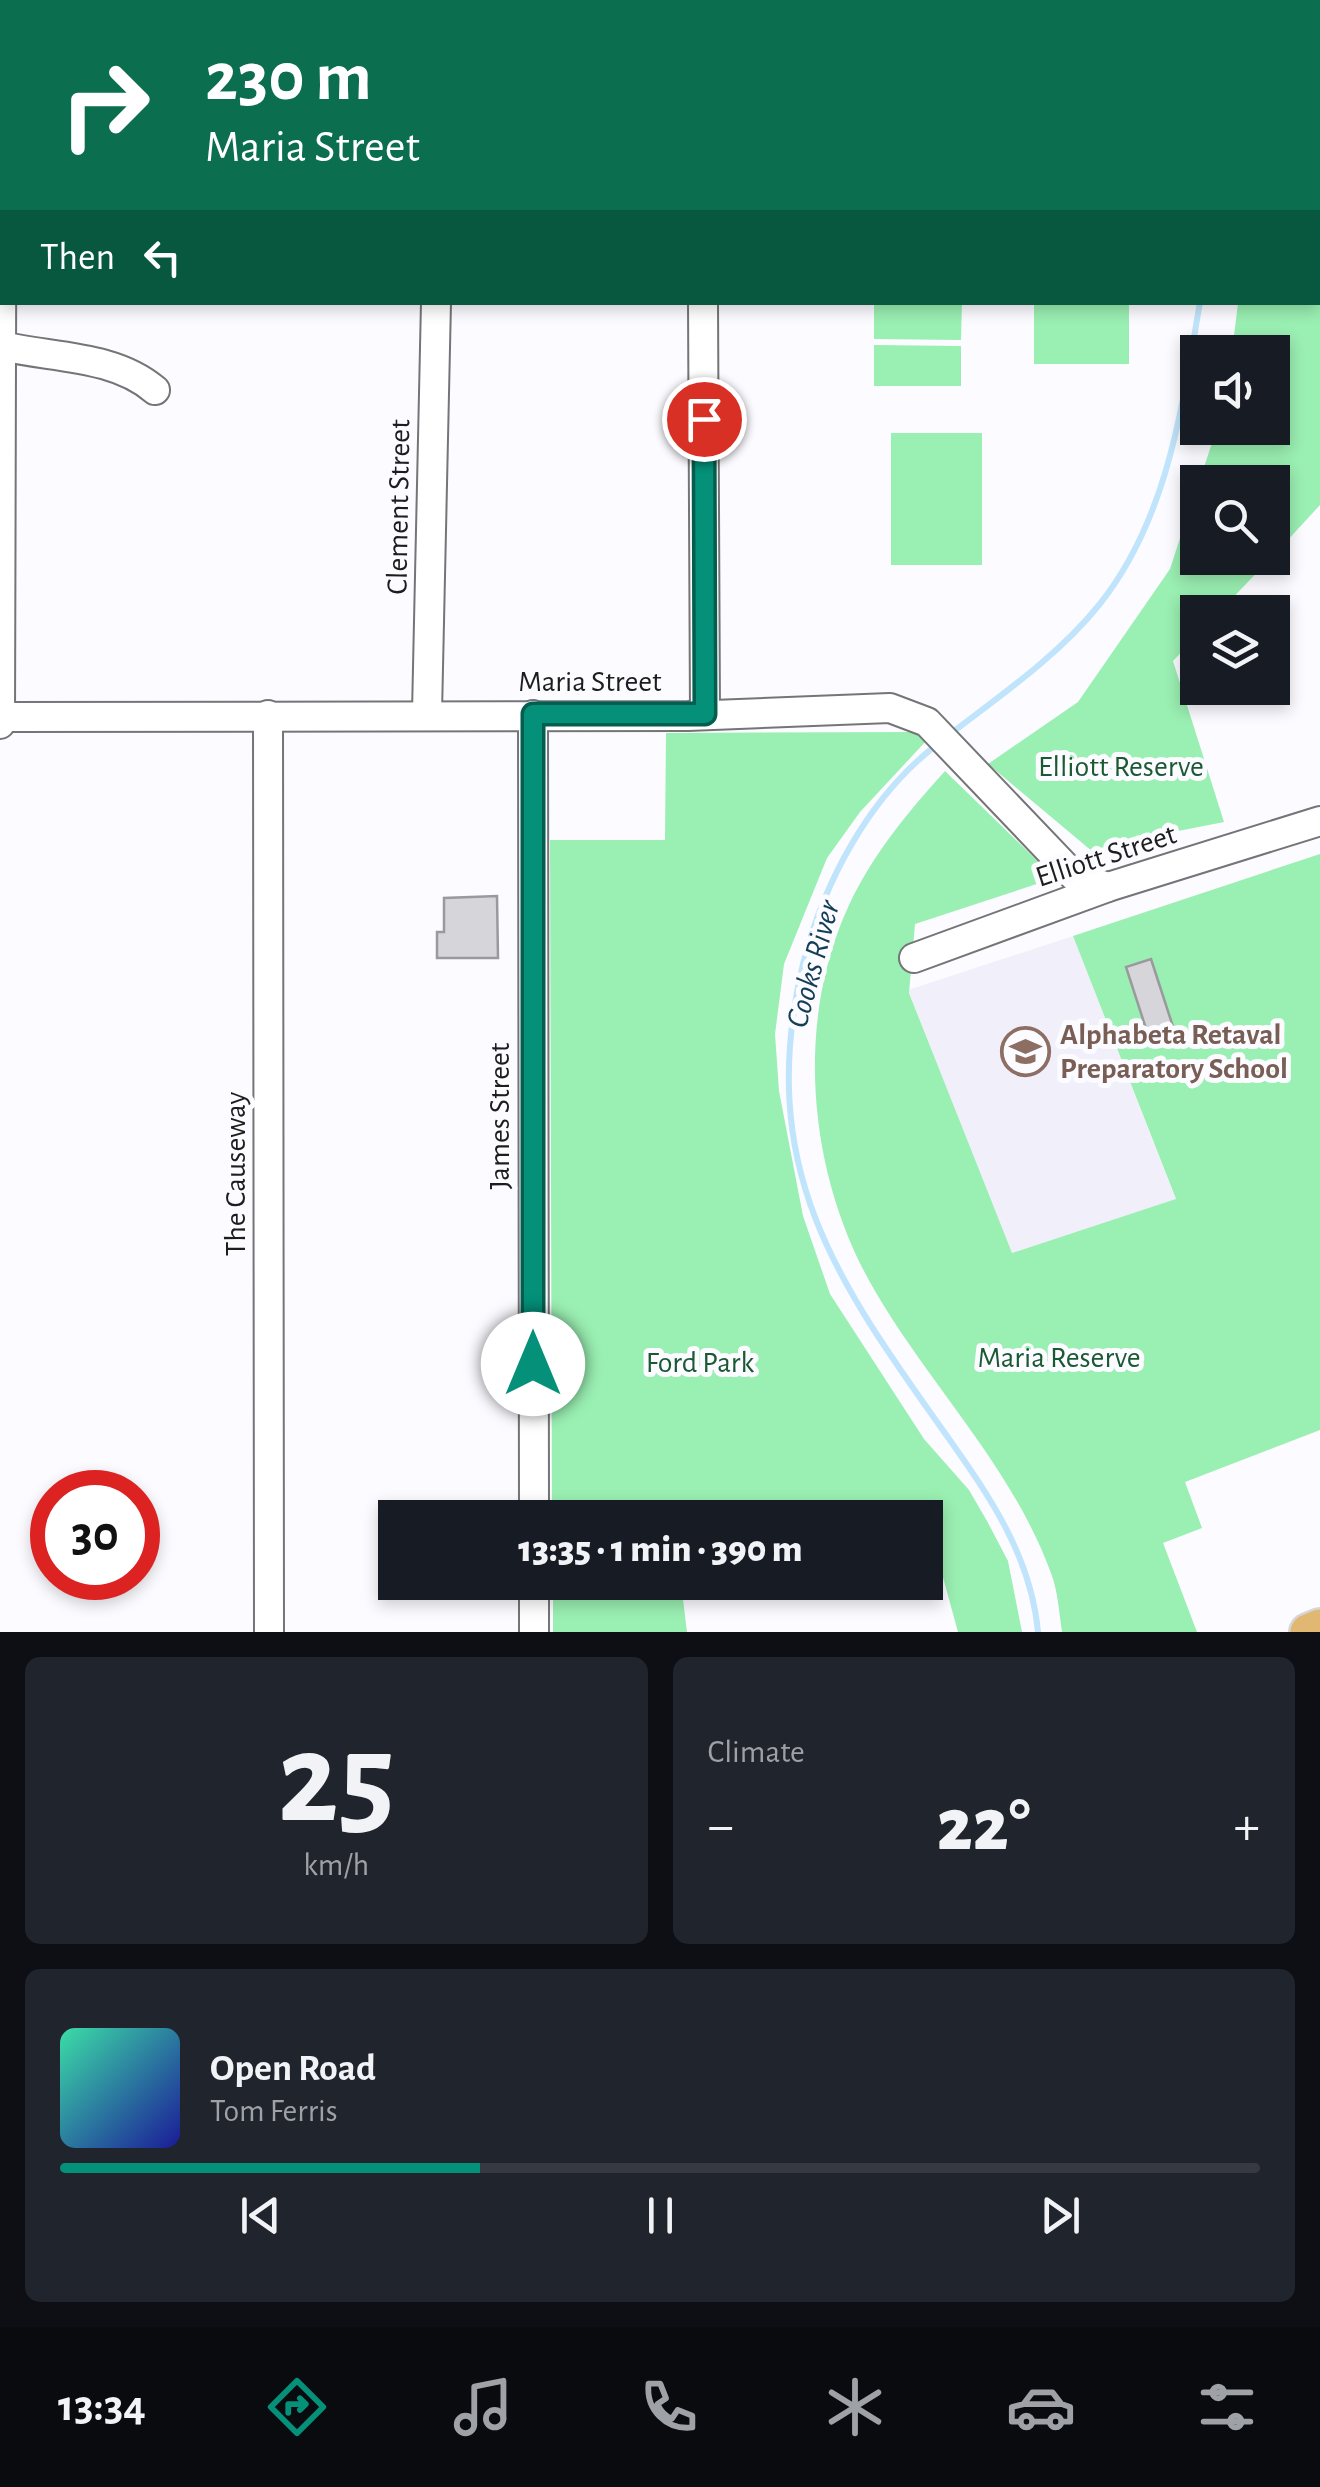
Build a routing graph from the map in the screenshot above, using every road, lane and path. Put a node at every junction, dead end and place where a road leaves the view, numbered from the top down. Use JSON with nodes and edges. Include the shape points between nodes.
{"nodes":[{"id":1,"x":2,"y":305,"type":"edge"},
{"id":2,"x":436,"y":305,"type":"edge"},
{"id":3,"x":703,"y":305,"type":"edge"},
{"id":4,"x":2,"y":346,"type":"edge"},
{"id":5,"x":155,"y":390,"type":"dead end"},
{"id":6,"x":427,"y":713,"type":"junction"},
{"id":7,"x":533,"y":714,"type":"junction"},
{"id":8,"x":705,"y":714,"type":"junction"},
{"id":9,"x":268,"y":715,"type":"junction"},
{"id":10,"x":0,"y":720,"type":"edge"},
{"id":11,"x":1320,"y":821,"type":"edge"},
{"id":12,"x":1108,"y":887,"type":"junction"},
{"id":13,"x":914,"y":958,"type":"dead end"},
{"id":14,"x":534,"y":1500,"type":"edge"},
{"id":15,"x":534,"y":1600,"type":"edge"},
{"id":16,"x":1320,"y":1627,"type":"edge"},
{"id":17,"x":269,"y":1632,"type":"edge"},
{"id":18,"x":534,"y":1632,"type":"edge"},
{"id":19,"x":1308,"y":1632,"type":"edge"}],
"edges":[{"from":1,"to":4,"type":"street"},
{"from":2,"to":6,"type":"street","name":"Clement Street"},
{"from":3,"to":8,"type":"street"},
{"from":4,"to":5,"type":"street","via":[[136,374]]},
{"from":4,"to":10,"type":"street"},
{"from":6,"to":7,"type":"street","name":"Maria Street"},
{"from":6,"to":9,"type":"street","name":"Maria Street"},
{"from":7,"to":8,"type":"street","name":"Maria Street"},
{"from":7,"to":14,"type":"street","name":"James Street"},
{"from":8,"to":12,"type":"street","name":"Maria Street","via":[[890,708],[928,722],[1075,877]]},
{"from":9,"to":10,"type":"street","name":"Maria Street"},
{"from":9,"to":17,"type":"street","name":"The Causeway"},
{"from":11,"to":12,"type":"street","name":"Elliott Street"},
{"from":12,"to":13,"type":"street","name":"Elliott Street"},
{"from":15,"to":18,"type":"street"},
{"from":16,"to":19,"type":"main road"}]}
